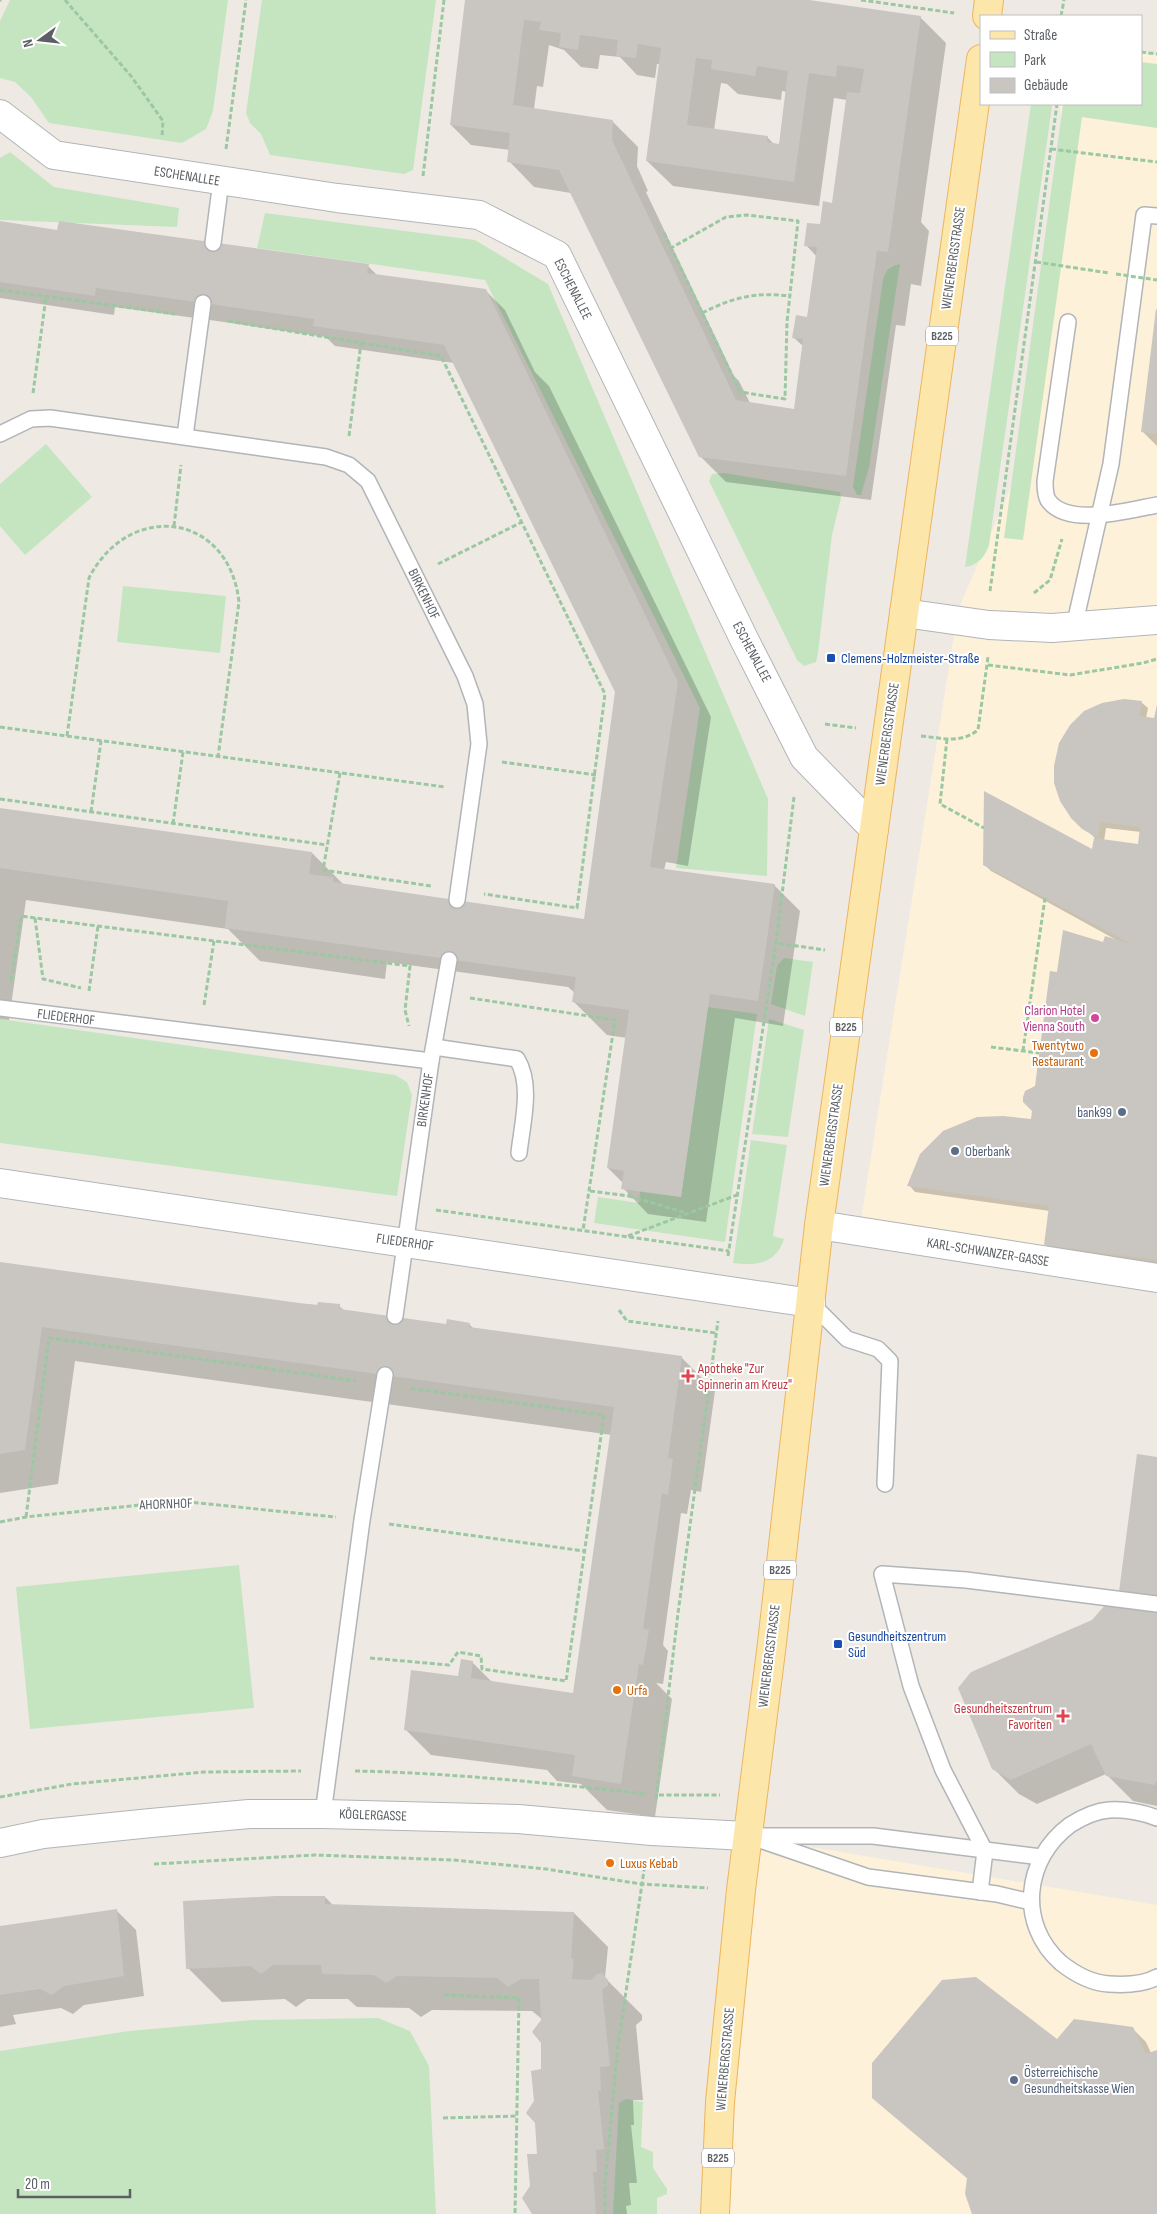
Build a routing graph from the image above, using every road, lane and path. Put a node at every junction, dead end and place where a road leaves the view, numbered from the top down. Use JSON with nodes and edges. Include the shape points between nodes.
{"nodes":[{"id":1,"x":65,"y":0,"type":"edge"},
{"id":2,"x":246,"y":0,"type":"edge"},
{"id":3,"x":444,"y":0,"type":"edge"},
{"id":4,"x":861,"y":0,"type":"edge"},
{"id":5,"x":989,"y":0,"type":"edge"},
{"id":6,"x":1064,"y":0,"type":"edge"},
{"id":7,"x":974,"y":15,"type":"edge"},
{"id":8,"x":1061,"y":15,"type":"edge"},
{"id":9,"x":1142,"y":52,"type":"edge"},
{"id":10,"x":1157,"y":54,"type":"edge"},
{"id":11,"x":980,"y":66,"type":"edge"},
{"id":12,"x":1057,"y":105,"type":"edge"},
{"id":13,"x":0,"y":114,"type":"edge"},
{"id":14,"x":230,"y":115,"type":"dead end"},
{"id":15,"x":1051,"y":149,"type":"junction"},
{"id":16,"x":1157,"y":162,"type":"edge"},
{"id":17,"x":161,"y":172,"type":"junction"},
{"id":18,"x":221,"y":181,"type":"junction"},
{"id":19,"x":419,"y":208,"type":"junction"},
{"id":20,"x":1157,"y":216,"type":"edge"},
{"id":21,"x":664,"y":233,"type":"dead end"},
{"id":22,"x":212,"y":243,"type":"dead end"},
{"id":23,"x":671,"y":248,"type":"junction"},
{"id":24,"x":677,"y":260,"type":"junction"},
{"id":25,"x":1036,"y":262,"type":"junction"},
{"id":26,"x":670,"y":263,"type":"dead end"},
{"id":27,"x":1157,"y":280,"type":"edge"},
{"id":28,"x":0,"y":290,"type":"edge"},
{"id":29,"x":790,"y":296,"type":"junction"},
{"id":30,"x":46,"y":297,"type":"junction"},
{"id":31,"x":202,"y":310,"type":"junction"},
{"id":32,"x":702,"y":313,"type":"junction"},
{"id":33,"x":1068,"y":322,"type":"dead end"},
{"id":34,"x":361,"y":343,"type":"junction"},
{"id":35,"x":37,"y":364,"type":"dead end"},
{"id":36,"x":353,"y":405,"type":"dead end"},
{"id":37,"x":0,"y":434,"type":"edge"},
{"id":38,"x":185,"y":436,"type":"junction"},
{"id":39,"x":1157,"y":505,"type":"edge"},
{"id":40,"x":1070,"y":514,"type":"junction"},
{"id":41,"x":1098,"y":515,"type":"junction"},
{"id":42,"x":522,"y":522,"type":"junction"},
{"id":43,"x":174,"y":526,"type":"junction"},
{"id":44,"x":415,"y":575,"type":"junction"},
{"id":45,"x":998,"y":594,"type":"dead end"},
{"id":46,"x":1028,"y":594,"type":"dead end"},
{"id":47,"x":904,"y":613,"type":"junction"},
{"id":48,"x":1157,"y":620,"type":"edge"},
{"id":49,"x":1074,"y":627,"type":"junction"},
{"id":50,"x":1157,"y":659,"type":"edge"},
{"id":51,"x":988,"y":665,"type":"dead end"},
{"id":52,"x":0,"y":727,"type":"edge"},
{"id":53,"x":67,"y":736,"type":"junction"},
{"id":54,"x":947,"y":739,"type":"dead end"},
{"id":55,"x":101,"y":741,"type":"junction"},
{"id":56,"x":182,"y":752,"type":"junction"},
{"id":57,"x":218,"y":756,"type":"junction"},
{"id":58,"x":804,"y":757,"type":"junction"},
{"id":59,"x":477,"y":758,"type":"junction"},
{"id":60,"x":340,"y":773,"type":"junction"},
{"id":61,"x":596,"y":775,"type":"junction"},
{"id":62,"x":473,"y":791,"type":"junction"},
{"id":63,"x":0,"y":799,"type":"edge"},
{"id":64,"x":91,"y":812,"type":"junction"},
{"id":65,"x":173,"y":824,"type":"junction"},
{"id":66,"x":984,"y":828,"type":"dead end"},
{"id":67,"x":874,"y":829,"type":"junction"},
{"id":68,"x":327,"y":845,"type":"junction"},
{"id":69,"x":425,"y":885,"type":"dead end"},
{"id":70,"x":495,"y":896,"type":"dead end"},
{"id":71,"x":1045,"y":898,"type":"dead end"},
{"id":72,"x":457,"y":900,"type":"dead end"},
{"id":73,"x":35,"y":918,"type":"junction"},
{"id":74,"x":98,"y":926,"type":"junction"},
{"id":75,"x":214,"y":941,"type":"junction"},
{"id":76,"x":776,"y":943,"type":"junction"},
{"id":77,"x":856,"y":955,"type":"junction"},
{"id":78,"x":449,"y":960,"type":"dead end"},
{"id":79,"x":12,"y":972,"type":"dead end"},
{"id":80,"x":89,"y":990,"type":"junction"},
{"id":81,"x":443,"y":994,"type":"junction"},
{"id":82,"x":0,"y":1008,"type":"edge"},
{"id":83,"x":404,"y":1010,"type":"dead end"},
{"id":84,"x":85,"y":1019,"type":"junction"},
{"id":85,"x":199,"y":1033,"type":"junction"},
{"id":86,"x":991,"y":1047,"type":"dead end"},
{"id":87,"x":1023,"y":1052,"type":"junction"},
{"id":88,"x":1039,"y":1053,"type":"dead end"},
{"id":89,"x":432,"y":1054,"type":"junction"},
{"id":90,"x":519,"y":1153,"type":"dead end"},
{"id":91,"x":0,"y":1184,"type":"edge"},
{"id":92,"x":630,"y":1190,"type":"dead end"},
{"id":93,"x":590,"y":1191,"type":"junction"},
{"id":94,"x":737,"y":1194,"type":"junction"},
{"id":95,"x":629,"y":1196,"type":"junction"},
{"id":96,"x":688,"y":1214,"type":"junction"},
{"id":97,"x":819,"y":1224,"type":"junction"},
{"id":98,"x":583,"y":1230,"type":"dead end"},
{"id":99,"x":628,"y":1237,"type":"dead end"},
{"id":100,"x":404,"y":1242,"type":"junction"},
{"id":101,"x":1157,"y":1278,"type":"edge"},
{"id":102,"x":722,"y":1291,"type":"junction"},
{"id":103,"x":810,"y":1303,"type":"junction"},
{"id":104,"x":395,"y":1316,"type":"dead end"},
{"id":105,"x":384,"y":1375,"type":"dead end"},
{"id":106,"x":885,"y":1484,"type":"dead end"},
{"id":107,"x":362,"y":1520,"type":"junction"},
{"id":108,"x":0,"y":1522,"type":"edge"},
{"id":109,"x":584,"y":1551,"type":"dead end"},
{"id":110,"x":1157,"y":1604,"type":"edge"},
{"id":111,"x":323,"y":1814,"type":"junction"},
{"id":112,"x":1157,"y":1818,"type":"edge"},
{"id":113,"x":652,"y":1832,"type":"junction"},
{"id":114,"x":746,"y":1836,"type":"junction"},
{"id":115,"x":0,"y":1842,"type":"edge"},
{"id":116,"x":985,"y":1851,"type":"junction"},
{"id":117,"x":1041,"y":1857,"type":"junction"},
{"id":118,"x":154,"y":1864,"type":"dead end"},
{"id":119,"x":641,"y":1884,"type":"junction"},
{"id":120,"x":741,"y":1890,"type":"junction"},
{"id":121,"x":980,"y":1892,"type":"junction"},
{"id":122,"x":1031,"y":1902,"type":"junction"},
{"id":123,"x":1157,"y":1977,"type":"edge"},
{"id":124,"x":444,"y":1995,"type":"dead end"},
{"id":125,"x":516,"y":2116,"type":"junction"},
{"id":126,"x":443,"y":2118,"type":"dead end"},
{"id":127,"x":515,"y":2214,"type":"edge"},
{"id":128,"x":606,"y":2214,"type":"edge"},
{"id":129,"x":715,"y":2214,"type":"edge"}],
"edges":[{"from":1,"to":17,"type":"path","via":[[131,76],[162,121]]},
{"from":2,"to":14,"type":"path"},
{"from":3,"to":19,"type":"path"},
{"from":4,"to":7,"type":"path"},
{"from":5,"to":7,"type":"main road"},
{"from":6,"to":8,"type":"path"},
{"from":9,"to":10,"type":"path"},
{"from":11,"to":47,"type":"main road","name":"WIENERBERGSTRASSE","number":"B225"},
{"from":12,"to":15,"type":"path"},
{"from":13,"to":17,"type":"street","name":"ESCHENALLEE","via":[[54,155]]},
{"from":15,"to":16,"type":"path"},
{"from":15,"to":25,"type":"path"},
{"from":17,"to":18,"type":"street","name":"ESCHENALLEE"},
{"from":18,"to":19,"type":"street","name":"ESCHENALLEE"},
{"from":18,"to":22,"type":"lane"},
{"from":19,"to":58,"type":"street","name":"ESCHENALLEE","via":[[479,215],[558,254]]},
{"from":20,"to":41,"type":"lane","via":[[1144,215],[1111,464]]},
{"from":21,"to":23,"type":"path"},
{"from":23,"to":24,"type":"path"},
{"from":23,"to":29,"type":"path","via":[[726,217],[747,215],[798,221]]},
{"from":24,"to":26,"type":"path"},
{"from":24,"to":32,"type":"path"},
{"from":25,"to":27,"type":"path","bridge":true},
{"from":25,"to":45,"type":"path","via":[[990,594]]},
{"from":28,"to":30,"type":"path"},
{"from":29,"to":32,"type":"path","via":[[764,293],[741,297]]},
{"from":29,"to":32,"type":"path","via":[[785,399],[740,392]]},
{"from":30,"to":31,"type":"path"},
{"from":30,"to":35,"type":"path"},
{"from":31,"to":34,"type":"path"},
{"from":31,"to":38,"type":"lane"},
{"from":33,"to":40,"type":"lane","via":[[1045,481],[1047,499],[1058,510]]},
{"from":34,"to":36,"type":"path"},
{"from":34,"to":42,"type":"path","via":[[441,356]]},
{"from":37,"to":38,"type":"lane","name":"BIRKENHOF","via":[[31,419],[50,418]]},
{"from":38,"to":43,"type":"path"},
{"from":38,"to":44,"type":"lane","name":"BIRKENHOF","via":[[326,457],[349,465],[368,481]]},
{"from":39,"to":41,"type":"lane"},
{"from":40,"to":41,"type":"lane"},
{"from":40,"to":46,"type":"path","via":[[1050,580]]},
{"from":41,"to":49,"type":"lane"},
{"from":42,"to":44,"type":"path"},
{"from":42,"to":61,"type":"path","via":[[605,694]]},
{"from":43,"to":53,"type":"path","via":[[138,530],[126,536],[103,556],[89,578]]},
{"from":43,"to":57,"type":"path","via":[[201,536],[216,547],[237,581],[239,602]]},
{"from":44,"to":59,"type":"lane","name":"BIRKENHOF","via":[[475,704],[479,744]]},
{"from":47,"to":49,"type":"street","via":[[989,625]]},
{"from":47,"to":67,"type":"main road","name":"WIENERBERGSTRASSE","number":"B225"},
{"from":48,"to":49,"type":"street"},
{"from":50,"to":51,"type":"path","via":[[1070,675]]},
{"from":52,"to":53,"type":"path"},
{"from":53,"to":55,"type":"path"},
{"from":54,"to":66,"type":"path","via":[[940,804]]},
{"from":55,"to":56,"type":"path"},
{"from":55,"to":64,"type":"path"},
{"from":56,"to":57,"type":"path"},
{"from":56,"to":65,"type":"path"},
{"from":57,"to":60,"type":"path"},
{"from":58,"to":67,"type":"street","name":"ESCHENALLEE"},
{"from":58,"to":76,"type":"path","via":[[795,792]]},
{"from":59,"to":61,"type":"path"},
{"from":59,"to":62,"type":"lane","name":"BIRKENHOF"},
{"from":60,"to":62,"type":"path"},
{"from":60,"to":68,"type":"path"},
{"from":61,"to":70,"type":"path","via":[[576,908]]},
{"from":62,"to":72,"type":"lane","name":"BIRKENHOF"},
{"from":63,"to":64,"type":"path"},
{"from":64,"to":65,"type":"path"},
{"from":65,"to":68,"type":"path"},
{"from":67,"to":77,"type":"main road","name":"WIENERBERGSTRASSE","number":"B225"},
{"from":68,"to":69,"type":"path","via":[[323,870]]},
{"from":71,"to":87,"type":"path"},
{"from":73,"to":74,"type":"path"},
{"from":73,"to":79,"type":"path","via":[[21,916]]},
{"from":73,"to":80,"type":"path","via":[[43,979]]},
{"from":74,"to":75,"type":"path"},
{"from":74,"to":80,"type":"path"},
{"from":75,"to":83,"type":"path","via":[[410,966]]},
{"from":75,"to":85,"type":"path"},
{"from":76,"to":77,"type":"path"},
{"from":76,"to":94,"type":"path"},
{"from":77,"to":97,"type":"main road","name":"WIENERBERGSTRASSE","number":"B225"},
{"from":78,"to":81,"type":"lane","name":"BIRKENHOF"},
{"from":80,"to":84,"type":"path"},
{"from":81,"to":89,"type":"lane","name":"BIRKENHOF"},
{"from":81,"to":93,"type":"path","via":[[615,1020]]},
{"from":82,"to":84,"type":"lane","name":"FLIEDERHOF"},
{"from":84,"to":85,"type":"lane","name":"FLIEDERHOF"},
{"from":85,"to":89,"type":"lane","name":"FLIEDERHOF"},
{"from":86,"to":87,"type":"path"},
{"from":87,"to":88,"type":"path"},
{"from":89,"to":90,"type":"lane","name":"FLIEDERHOF","via":[[517,1059],[524,1070],[526,1083]]},
{"from":89,"to":100,"type":"lane","name":"BIRKENHOF"},
{"from":91,"to":100,"type":"street","name":"FLIEDERHOF"},
{"from":92,"to":95,"type":"path"},
{"from":93,"to":95,"type":"path"},
{"from":93,"to":98,"type":"path"},
{"from":94,"to":96,"type":"path"},
{"from":94,"to":102,"type":"path"},
{"from":95,"to":96,"type":"path"},
{"from":96,"to":99,"type":"path"},
{"from":97,"to":101,"type":"street","name":"KARL-SCHWANZER-GASSE"},
{"from":97,"to":103,"type":"main road","name":"WIENERBERGSTRASSE","number":"B225"},
{"from":100,"to":102,"type":"street","name":"FLIEDERHOF"},
{"from":100,"to":104,"type":"lane"},
{"from":102,"to":103,"type":"street","name":"FLIEDERHOF"},
{"from":102,"to":113,"type":"path"},
{"from":103,"to":106,"type":"lane","via":[[847,1338],[878,1348],[890,1361]]},
{"from":103,"to":114,"type":"main road","name":"WIENERBERGSTRASSE","number":"B225","via":[[772,1643]]},
{"from":105,"to":107,"type":"lane"},
{"from":107,"to":108,"type":"path","name":"AHORNHOF","via":[[178,1501]]},
{"from":107,"to":109,"type":"path","name":"AHORNHOF"},
{"from":107,"to":111,"type":"lane"},
{"from":110,"to":116,"type":"lane","via":[[966,1580],[882,1574],[911,1686],[944,1770]]},
{"from":111,"to":113,"type":"street","name":"KÖGLERGASSE","via":[[518,1819]]},
{"from":111,"to":115,"type":"street","name":"KÖGLERGASSE","via":[[249,1814],[44,1834]]},
{"from":112,"to":117,"type":"lane","via":[[1135,1810],[1107,1810],[1080,1818],[1057,1835]]},
{"from":113,"to":114,"type":"street","name":"KÖGLERGASSE"},
{"from":113,"to":119,"type":"path"},
{"from":114,"to":116,"type":"lane","via":[[873,1836]]},
{"from":114,"to":120,"type":"main road","name":"WIENERBERGSTRASSE","number":"B225"},
{"from":114,"to":121,"type":"lane","via":[[868,1877]]},
{"from":116,"to":117,"type":"lane"},
{"from":116,"to":121,"type":"lane"},
{"from":117,"to":122,"type":"lane","via":[[1033,1879]]},
{"from":118,"to":119,"type":"path","via":[[314,1855],[454,1860],[546,1869]]},
{"from":119,"to":120,"type":"path"},
{"from":119,"to":128,"type":"path","via":[[618,2045],[605,2183]]},
{"from":120,"to":129,"type":"main road","name":"WIENERBERGSTRASSE","number":"B225","via":[[720,2102]]},
{"from":121,"to":122,"type":"lane"},
{"from":122,"to":123,"type":"lane","via":[[1037,1930],[1052,1954],[1073,1972],[1098,1984],[1127,1985]]},
{"from":124,"to":125,"type":"path","via":[[519,1998]]},
{"from":125,"to":126,"type":"path"},
{"from":125,"to":127,"type":"path"}]}
